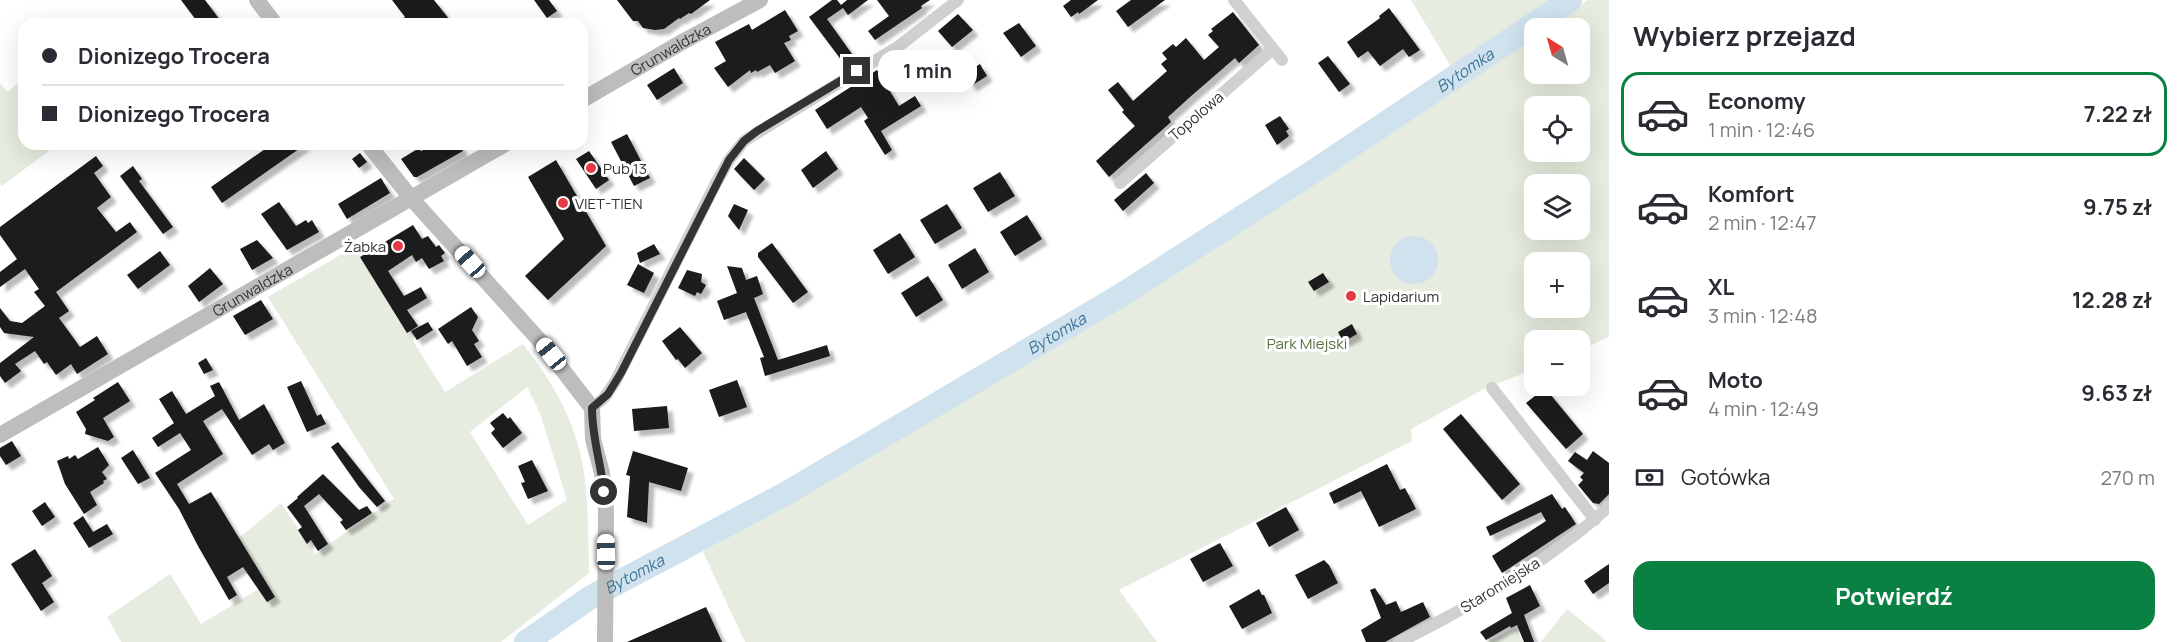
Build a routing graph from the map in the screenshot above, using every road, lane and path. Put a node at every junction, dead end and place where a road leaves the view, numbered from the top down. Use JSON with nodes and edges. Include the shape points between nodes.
{"nodes":[{"id":1,"x":257,"y":0,"type":"edge"},
{"id":2,"x":760,"y":0,"type":"edge"},
{"id":3,"x":958,"y":0,"type":"edge"},
{"id":4,"x":1234,"y":0,"type":"edge"},
{"id":5,"x":270,"y":18,"type":"edge"},
{"id":6,"x":1273,"y":49,"type":"junction"},
{"id":7,"x":1282,"y":60,"type":"dead end"},
{"id":8,"x":588,"y":97,"type":"edge"},
{"id":9,"x":373,"y":150,"type":"edge"},
{"id":10,"x":495,"y":150,"type":"edge"},
{"id":11,"x":1120,"y":183,"type":"dead end"},
{"id":12,"x":411,"y":198,"type":"junction"},
{"id":13,"x":1492,"y":388,"type":"dead end"},
{"id":14,"x":592,"y":408,"type":"junction"},
{"id":15,"x":0,"y":435,"type":"edge"},
{"id":16,"x":1609,"y":506,"type":"edge"},
{"id":17,"x":1595,"y":520,"type":"junction"},
{"id":18,"x":605,"y":642,"type":"edge"},
{"id":19,"x":1399,"y":642,"type":"edge"}],
"edges":[{"from":1,"to":5,"type":"street"},
{"from":2,"to":8,"type":"street","name":"Grunwaldzka"},
{"from":3,"to":14,"type":"street","via":[[898,46],[744,141],[725,167],[615,382]]},
{"from":4,"to":6,"type":"street"},
{"from":6,"to":7,"type":"street"},
{"from":6,"to":11,"type":"street","name":"Topolowa"},
{"from":9,"to":12,"type":"street"},
{"from":10,"to":12,"type":"street","name":"Grunwaldzka"},
{"from":12,"to":14,"type":"street","via":[[541,342]]},
{"from":12,"to":15,"type":"street","name":"Grunwaldzka"},
{"from":13,"to":17,"type":"street"},
{"from":14,"to":18,"type":"street","via":[[593,439],[606,510]]},
{"from":16,"to":17,"type":"street","name":"Staromiejska"},
{"from":17,"to":19,"type":"street","name":"Staromiejska","via":[[1475,601]]}]}
